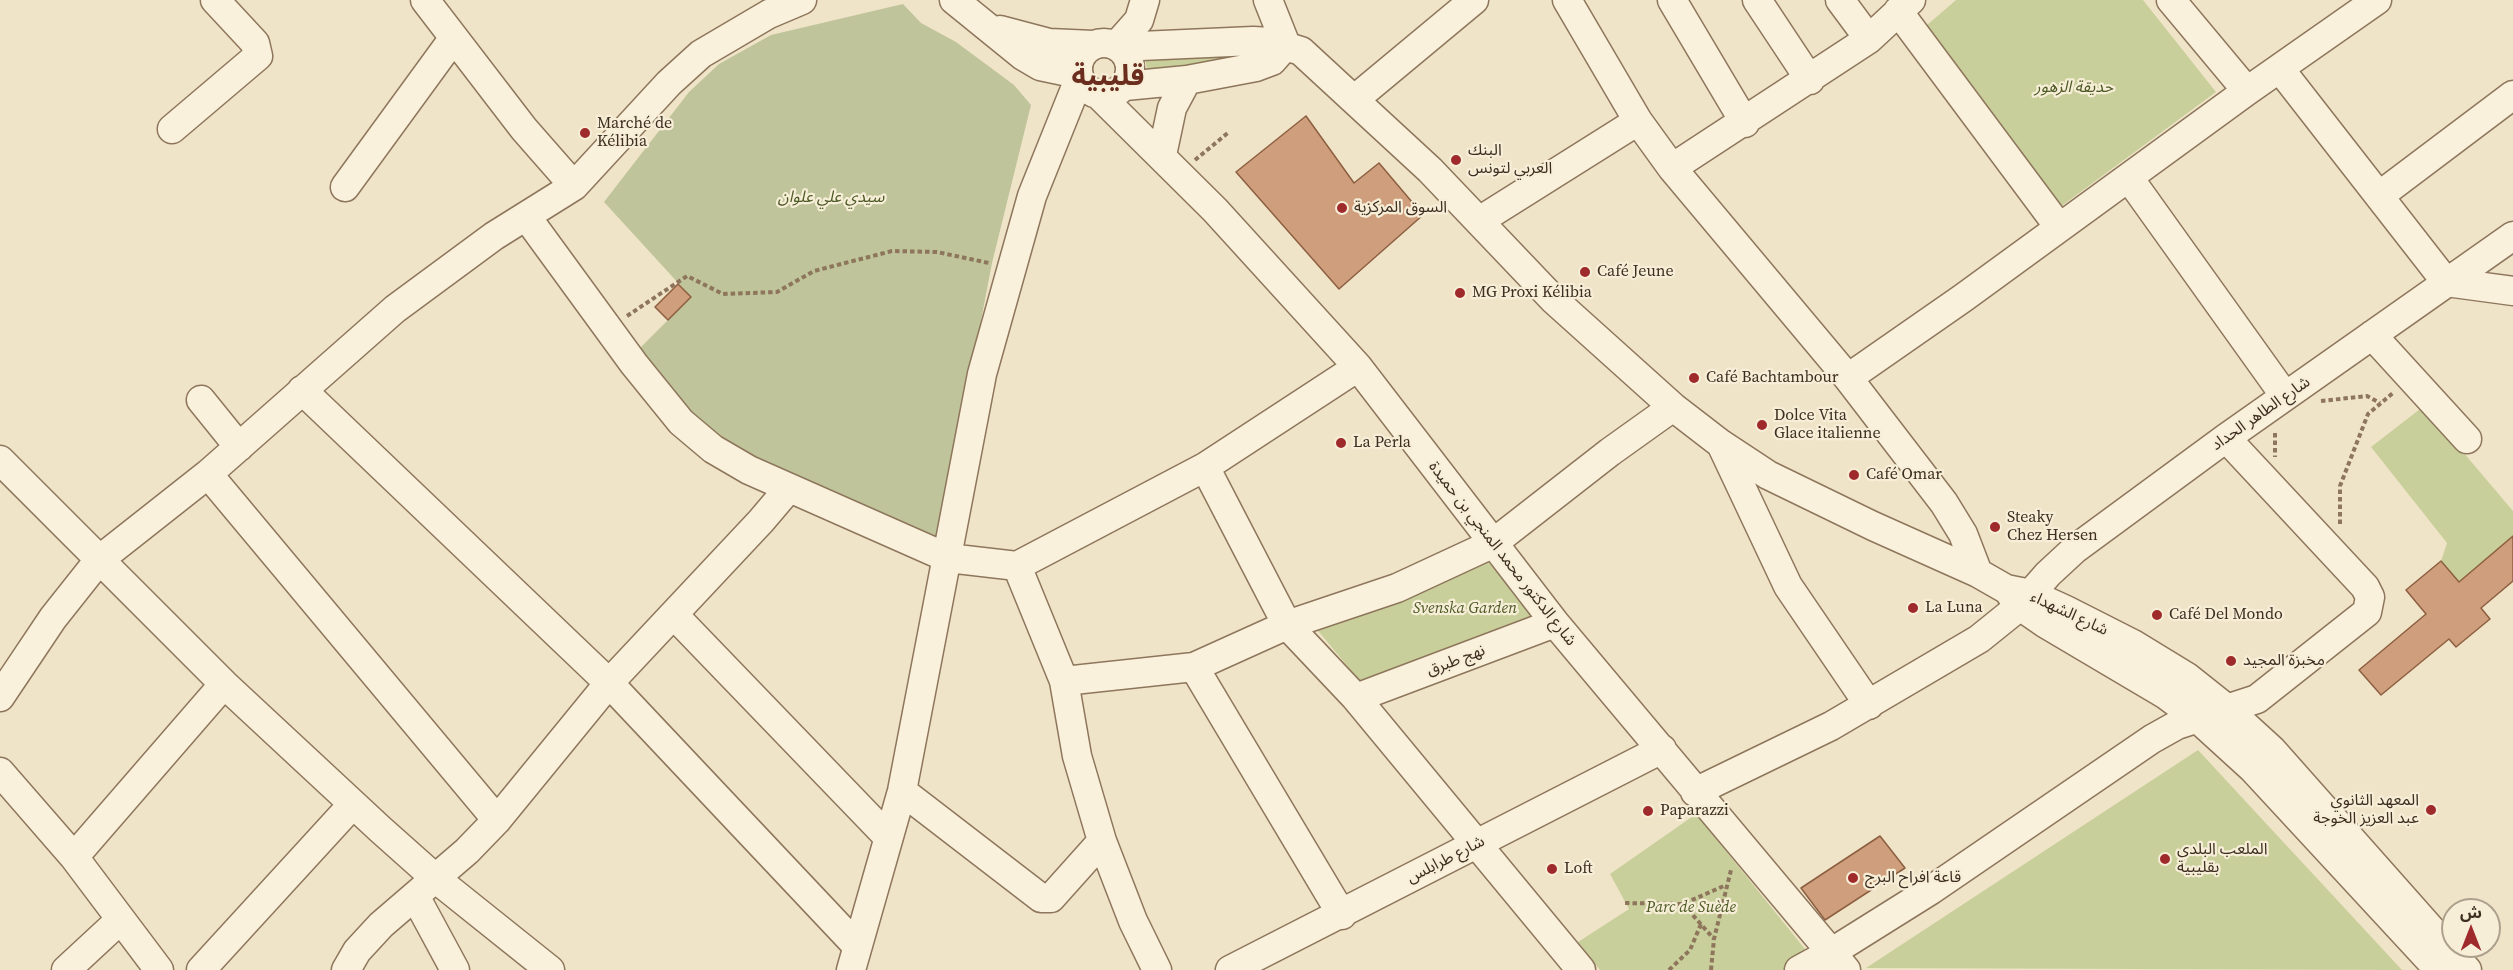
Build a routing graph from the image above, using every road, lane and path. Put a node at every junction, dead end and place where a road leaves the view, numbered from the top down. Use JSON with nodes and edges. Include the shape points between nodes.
{"nodes":[{"id":1,"x":215,"y":0,"type":"edge"},
{"id":2,"x":425,"y":0,"type":"edge"},
{"id":3,"x":802,"y":0,"type":"edge"},
{"id":4,"x":954,"y":0,"type":"edge"},
{"id":5,"x":1145,"y":0,"type":"edge"},
{"id":6,"x":1269,"y":0,"type":"edge"},
{"id":7,"x":1474,"y":0,"type":"edge"},
{"id":8,"x":1567,"y":0,"type":"edge"},
{"id":9,"x":1672,"y":0,"type":"edge"},
{"id":10,"x":1757,"y":0,"type":"edge"},
{"id":11,"x":1840,"y":0,"type":"edge"},
{"id":12,"x":2171,"y":0,"type":"edge"},
{"id":13,"x":2377,"y":0,"type":"edge"},
{"id":14,"x":1904,"y":5,"type":"edge"},
{"id":15,"x":981,"y":22,"type":"junction"},
{"id":16,"x":453,"y":39,"type":"junction"},
{"id":17,"x":1869,"y":39,"type":"junction"},
{"id":18,"x":1286,"y":45,"type":"junction"},
{"id":19,"x":1109,"y":46,"type":"junction"},
{"id":20,"x":2280,"y":69,"type":"junction"},
{"id":21,"x":1187,"y":80,"type":"junction"},
{"id":22,"x":1810,"y":80,"type":"junction"},
{"id":23,"x":1095,"y":86,"type":"junction"},
{"id":24,"x":2247,"y":91,"type":"junction"},
{"id":25,"x":2513,"y":95,"type":"edge"},
{"id":26,"x":1355,"y":99,"type":"junction"},
{"id":27,"x":1638,"y":121,"type":"junction"},
{"id":28,"x":1744,"y":123,"type":"junction"},
{"id":29,"x":172,"y":129,"type":"dead end"},
{"id":30,"x":1229,"y":132,"type":"dead end"},
{"id":31,"x":1170,"y":164,"type":"junction"},
{"id":32,"x":1672,"y":168,"type":"junction"},
{"id":33,"x":2129,"y":178,"type":"junction"},
{"id":34,"x":574,"y":186,"type":"junction"},
{"id":35,"x":345,"y":187,"type":"dead end"},
{"id":36,"x":2379,"y":196,"type":"junction"},
{"id":37,"x":526,"y":216,"type":"junction"},
{"id":38,"x":1479,"y":221,"type":"junction"},
{"id":39,"x":2060,"y":227,"type":"junction"},
{"id":40,"x":2513,"y":236,"type":"edge"},
{"id":41,"x":1012,"y":272,"type":"junction"},
{"id":42,"x":2446,"y":282,"type":"junction"},
{"id":43,"x":2513,"y":291,"type":"edge"},
{"id":44,"x":608,"y":329,"type":"junction"},
{"id":45,"x":2373,"y":335,"type":"junction"},
{"id":46,"x":1358,"y":367,"type":"junction"},
{"id":47,"x":2412,"y":376,"type":"junction"},
{"id":48,"x":1848,"y":378,"type":"junction"},
{"id":49,"x":302,"y":390,"type":"junction"},
{"id":50,"x":201,"y":400,"type":"dead end"},
{"id":51,"x":2298,"y":402,"type":"junction"},
{"id":52,"x":2380,"y":403,"type":"junction"},
{"id":53,"x":1673,"y":407,"type":"junction"},
{"id":54,"x":2284,"y":427,"type":"dead end"},
{"id":55,"x":2467,"y":440,"type":"dead end"},
{"id":56,"x":1721,"y":444,"type":"junction"},
{"id":57,"x":2233,"y":446,"type":"junction"},
{"id":58,"x":240,"y":447,"type":"junction"},
{"id":59,"x":0,"y":460,"type":"edge"},
{"id":60,"x":1205,"y":467,"type":"junction"},
{"id":61,"x":208,"y":474,"type":"junction"},
{"id":62,"x":789,"y":488,"type":"junction"},
{"id":63,"x":1492,"y":544,"type":"junction"},
{"id":64,"x":948,"y":558,"type":"junction"},
{"id":65,"x":99,"y":560,"type":"junction"},
{"id":66,"x":2340,"y":561,"type":"junction"},
{"id":67,"x":1017,"y":566,"type":"junction"},
{"id":68,"x":1978,"y":573,"type":"junction"},
{"id":69,"x":2019,"y":596,"type":"junction"},
{"id":70,"x":674,"y":615,"type":"junction"},
{"id":71,"x":1555,"y":623,"type":"junction"},
{"id":72,"x":1287,"y":625,"type":"junction"},
{"id":73,"x":1194,"y":667,"type":"junction"},
{"id":74,"x":1064,"y":681,"type":"junction"},
{"id":75,"x":609,"y":683,"type":"junction"},
{"id":76,"x":224,"y":684,"type":"junction"},
{"id":77,"x":0,"y":697,"type":"edge"},
{"id":78,"x":1356,"y":698,"type":"junction"},
{"id":79,"x":1869,"y":705,"type":"junction"},
{"id":80,"x":2226,"y":708,"type":"junction"},
{"id":81,"x":2197,"y":718,"type":"junction"},
{"id":82,"x":1662,"y":749,"type":"junction"},
{"id":83,"x":0,"y":772,"type":"edge"},
{"id":84,"x":902,"y":791,"type":"junction"},
{"id":85,"x":1695,"y":792,"type":"junction"},
{"id":86,"x":353,"y":804,"type":"junction"},
{"id":87,"x":497,"y":820,"type":"junction"},
{"id":88,"x":888,"y":837,"type":"junction"},
{"id":89,"x":1102,"y":841,"type":"junction"},
{"id":90,"x":1477,"y":844,"type":"junction"},
{"id":91,"x":1746,"y":851,"type":"junction"},
{"id":92,"x":74,"y":857,"type":"junction"},
{"id":93,"x":1727,"y":884,"type":"junction"},
{"id":94,"x":425,"y":887,"type":"junction"},
{"id":95,"x":1625,"y":903,"type":"dead end"},
{"id":96,"x":1683,"y":904,"type":"junction"},
{"id":97,"x":1342,"y":915,"type":"junction"},
{"id":98,"x":120,"y":920,"type":"junction"},
{"id":99,"x":1701,"y":924,"type":"junction"},
{"id":100,"x":1714,"y":939,"type":"junction"},
{"id":101,"x":854,"y":958,"type":"edge"},
{"id":102,"x":1839,"y":961,"type":"edge"},
{"id":103,"x":66,"y":970,"type":"edge"},
{"id":104,"x":159,"y":970,"type":"edge"},
{"id":105,"x":201,"y":970,"type":"edge"},
{"id":106,"x":346,"y":970,"type":"edge"},
{"id":107,"x":455,"y":970,"type":"edge"},
{"id":108,"x":550,"y":970,"type":"edge"},
{"id":109,"x":1157,"y":970,"type":"edge"},
{"id":110,"x":1230,"y":970,"type":"edge"},
{"id":111,"x":1581,"y":970,"type":"edge"},
{"id":112,"x":1669,"y":970,"type":"edge"},
{"id":113,"x":1711,"y":970,"type":"edge"},
{"id":114,"x":1799,"y":970,"type":"edge"},
{"id":115,"x":2439,"y":970,"type":"edge"},
{"id":116,"x":2467,"y":970,"type":"edge"}],
"edges":[{"from":1,"to":29,"type":"street","via":[[255,43],[258,56]]},
{"from":2,"to":16,"type":"street"},
{"from":3,"to":34,"type":"street","via":[[701,54]]},
{"from":4,"to":15,"type":"street"},
{"from":5,"to":19,"type":"street","via":[[1139,20]]},
{"from":6,"to":18,"type":"street"},
{"from":7,"to":26,"type":"street"},
{"from":8,"to":27,"type":"street"},
{"from":9,"to":28,"type":"street"},
{"from":10,"to":22,"type":"street"},
{"from":11,"to":17,"type":"street"},
{"from":12,"to":24,"type":"street"},
{"from":13,"to":20,"type":"street"},
{"from":14,"to":17,"type":"street"},
{"from":14,"to":39,"type":"street"},
{"from":15,"to":19,"type":"street","via":[[1049,43]]},
{"from":15,"to":23,"type":"street","via":[[1040,66]]},
{"from":16,"to":34,"type":"street"},
{"from":16,"to":35,"type":"street"},
{"from":17,"to":22,"type":"street"},
{"from":18,"to":19,"type":"street","via":[[1253,41]]},
{"from":18,"to":21,"type":"street","via":[[1265,65]]},
{"from":18,"to":26,"type":"street","via":[[1312,60]]},
{"from":19,"to":23,"type":"street","via":[[1079,61]]},
{"from":19,"to":23,"type":"street","via":[[1129,61],[1130,69]]},
{"from":20,"to":24,"type":"street"},
{"from":20,"to":36,"type":"street"},
{"from":21,"to":23,"type":"street"},
{"from":21,"to":31,"type":"street","via":[[1167,123]]},
{"from":22,"to":28,"type":"street"},
{"from":23,"to":31,"type":"street","name":"شارع الدكتور محمد المنجي بن حميدة"},
{"from":23,"to":41,"type":"street","via":[[1053,146],[1032,196]]},
{"from":24,"to":33,"type":"street"},
{"from":25,"to":36,"type":"street"},
{"from":26,"to":38,"type":"street"},
{"from":27,"to":32,"type":"street"},
{"from":27,"to":38,"type":"street"},
{"from":28,"to":32,"type":"street"},
{"from":30,"to":31,"type":"path"},
{"from":31,"to":46,"type":"street","name":"شارع الدكتور محمد المنجي بن حميدة"},
{"from":32,"to":48,"type":"street"},
{"from":33,"to":39,"type":"street"},
{"from":33,"to":51,"type":"street"},
{"from":34,"to":37,"type":"street"},
{"from":36,"to":42,"type":"street"},
{"from":37,"to":44,"type":"street"},
{"from":37,"to":49,"type":"street","via":[[395,309]]},
{"from":38,"to":53,"type":"street","via":[[1554,300]]},
{"from":39,"to":48,"type":"street"},
{"from":40,"to":42,"type":"street","name":"شارع الطاهر الحداد"},
{"from":41,"to":44,"type":"path","via":[[992,263],[938,252],[892,251],[814,271],[777,292],[723,294],[687,276]]},
{"from":41,"to":64,"type":"street","via":[[982,374]]},
{"from":42,"to":43,"type":"street"},
{"from":42,"to":45,"type":"street","name":"شارع الطاهر الحداد"},
{"from":44,"to":62,"type":"street","via":[[681,422],[713,449]]},
{"from":45,"to":47,"type":"street"},
{"from":45,"to":51,"type":"street","name":"شارع الطاهر الحداد"},
{"from":46,"to":60,"type":"street"},
{"from":46,"to":63,"type":"street","name":"شارع الدكتور محمد المنجي بن حميدة"},
{"from":47,"to":52,"type":"path"},
{"from":47,"to":55,"type":"street"},
{"from":48,"to":68,"type":"street","via":[[1944,503],[1963,534]]},
{"from":49,"to":58,"type":"street"},
{"from":49,"to":75,"type":"street"},
{"from":50,"to":58,"type":"street"},
{"from":51,"to":52,"type":"path","via":[[2367,396]]},
{"from":51,"to":57,"type":"street","name":"شارع الطاهر الحداد"},
{"from":52,"to":66,"type":"path","via":[[2368,414],[2340,486]]},
{"from":53,"to":56,"type":"street"},
{"from":53,"to":63,"type":"street"},
{"from":54,"to":57,"type":"path"},
{"from":56,"to":68,"type":"street","via":[[1768,475]]},
{"from":56,"to":79,"type":"street","via":[[1788,586]]},
{"from":57,"to":66,"type":"street"},
{"from":57,"to":69,"type":"street","name":"شارع الطاهر الحداد","via":[[2075,549]]},
{"from":58,"to":61,"type":"street"},
{"from":59,"to":65,"type":"street"},
{"from":60,"to":67,"type":"street"},
{"from":60,"to":72,"type":"street"},
{"from":61,"to":65,"type":"street"},
{"from":61,"to":87,"type":"street"},
{"from":62,"to":64,"type":"street"},
{"from":62,"to":70,"type":"street"},
{"from":63,"to":71,"type":"street","name":"شارع الدكتور محمد المنجي بن حميدة"},
{"from":63,"to":72,"type":"street","via":[[1397,588]]},
{"from":64,"to":67,"type":"street"},
{"from":64,"to":84,"type":"street"},
{"from":65,"to":76,"type":"street"},
{"from":65,"to":77,"type":"street","via":[[53,618]]},
{"from":66,"to":80,"type":"street","via":[[2365,587],[2370,597],[2367,612],[2257,699]]},
{"from":67,"to":74,"type":"street"},
{"from":68,"to":69,"type":"street"},
{"from":69,"to":79,"type":"street","name":"شارع الطاهر الحداد","via":[[1978,639]]},
{"from":69,"to":80,"type":"street","name":"شارع الشهداء","via":[[2133,644],[2187,677]]},
{"from":69,"to":81,"type":"street","name":"شارع الشهداء","via":[[2046,624],[2166,695]]},
{"from":70,"to":75,"type":"street"},
{"from":70,"to":88,"type":"street"},
{"from":71,"to":78,"type":"street","name":"نهج طبرق"},
{"from":71,"to":82,"type":"street","name":"شارع الدكتور محمد المنجي بن حميدة"},
{"from":72,"to":73,"type":"street"},
{"from":72,"to":78,"type":"street"},
{"from":73,"to":74,"type":"street"},
{"from":73,"to":97,"type":"street"},
{"from":74,"to":89,"type":"street","via":[[1077,756]]},
{"from":75,"to":87,"type":"street"},
{"from":75,"to":101,"type":"street"},
{"from":76,"to":86,"type":"street"},
{"from":76,"to":92,"type":"street"},
{"from":78,"to":90,"type":"street"},
{"from":79,"to":85,"type":"street","name":"شارع الطاهر الحداد"},
{"from":80,"to":81,"type":"street"},
{"from":80,"to":116,"type":"street","name":"شارع الشهداء","via":[[2272,750]]},
{"from":81,"to":102,"type":"street","via":[[2152,739],[1931,890]]},
{"from":81,"to":115,"type":"street","name":"شارع الشهداء","via":[[2253,769]]},
{"from":82,"to":85,"type":"street","name":"شارع الدكتور محمد المنجي بن حميدة"},
{"from":82,"to":90,"type":"street","name":"شارع طرابلس"},
{"from":83,"to":92,"type":"street"},
{"from":84,"to":88,"type":"street"},
{"from":84,"to":89,"type":"street","via":[[1041,898],[1051,898]]},
{"from":85,"to":91,"type":"street","name":"شارع الدكتور محمد المنجي بن حميدة"},
{"from":86,"to":94,"type":"street"},
{"from":86,"to":105,"type":"street"},
{"from":87,"to":94,"type":"street"},
{"from":88,"to":101,"type":"street"},
{"from":89,"to":109,"type":"street"},
{"from":90,"to":97,"type":"street","name":"شارع طرابلس"},
{"from":90,"to":111,"type":"street"},
{"from":91,"to":93,"type":"path","via":[[1734,861]]},
{"from":91,"to":102,"type":"street","name":"شارع الدكتور محمد المنجي بن حميدة"},
{"from":92,"to":98,"type":"street"},
{"from":93,"to":96,"type":"path"},
{"from":93,"to":100,"type":"path"},
{"from":94,"to":106,"type":"street","via":[[365,942]]},
{"from":94,"to":107,"type":"street"},
{"from":94,"to":108,"type":"street"},
{"from":95,"to":96,"type":"path"},
{"from":96,"to":99,"type":"path"},
{"from":97,"to":110,"type":"street","name":"شارع طرابلس"},
{"from":98,"to":103,"type":"street"},
{"from":98,"to":104,"type":"street"},
{"from":99,"to":100,"type":"path"},
{"from":99,"to":112,"type":"path","via":[[1690,950]]},
{"from":100,"to":113,"type":"path"},
{"from":102,"to":114,"type":"street"}]}
